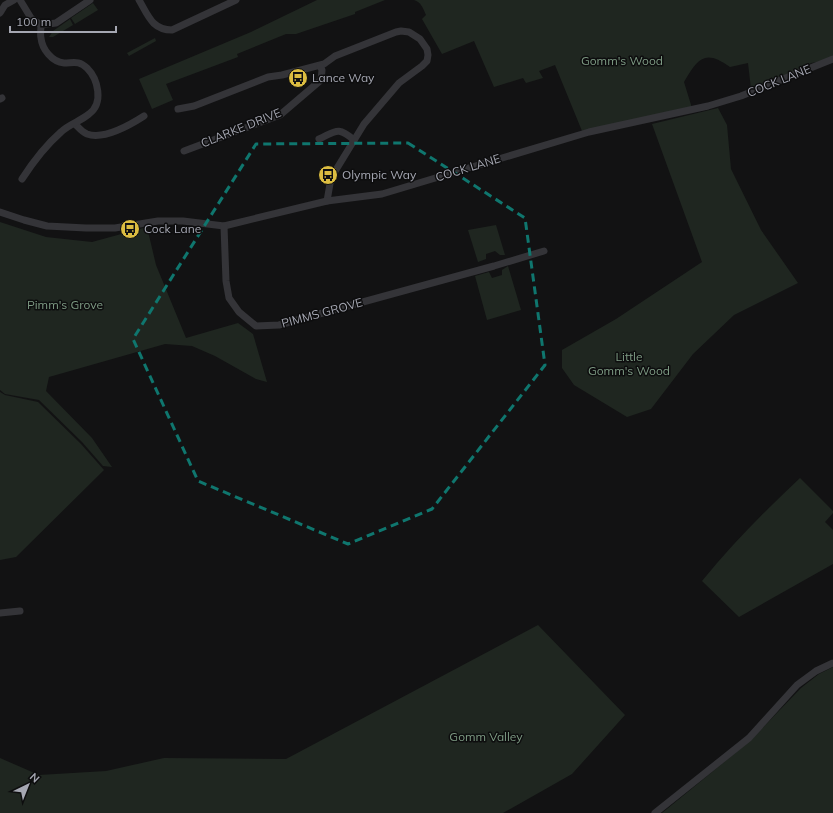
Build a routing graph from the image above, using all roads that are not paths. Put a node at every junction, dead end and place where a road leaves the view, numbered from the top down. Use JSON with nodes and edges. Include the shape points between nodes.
{"nodes":[{"id":1,"x":14,"y":0,"type":"edge"},
{"id":2,"x":20,"y":0,"type":"edge"},
{"id":3,"x":90,"y":0,"type":"edge"},
{"id":4,"x":139,"y":0,"type":"edge"},
{"id":5,"x":236,"y":0,"type":"edge"},
{"id":6,"x":0,"y":13,"type":"edge"},
{"id":7,"x":41,"y":25,"type":"junction"},
{"id":8,"x":833,"y":59,"type":"edge"},
{"id":9,"x":320,"y":66,"type":"junction"},
{"id":10,"x":178,"y":109,"type":"dead end"},
{"id":11,"x":144,"y":116,"type":"dead end"},
{"id":12,"x":75,"y":124,"type":"junction"},
{"id":13,"x":319,"y":139,"type":"dead end"},
{"id":14,"x":354,"y":140,"type":"junction"},
{"id":15,"x":184,"y":151,"type":"dead end"},
{"id":16,"x":22,"y":179,"type":"dead end"},
{"id":17,"x":327,"y":201,"type":"junction"},
{"id":18,"x":0,"y":212,"type":"edge"},
{"id":19,"x":224,"y":226,"type":"junction"},
{"id":20,"x":544,"y":251,"type":"dead end"},
{"id":21,"x":20,"y":611,"type":"dead end"},
{"id":22,"x":0,"y":613,"type":"edge"},
{"id":23,"x":833,"y":663,"type":"edge"},
{"id":24,"x":655,"y":813,"type":"edge"}],
"edges":[{"from":1,"to":6,"type":"street","via":[[5,5]]},
{"from":2,"to":7,"type":"street","via":[[31,18]]},
{"from":3,"to":7,"type":"street","via":[[56,23]]},
{"from":4,"to":5,"type":"street","via":[[157,27],[166,30],[172,30]]},
{"from":7,"to":12,"type":"street","via":[[40,37],[53,59],[82,64],[87,68],[97,87],[98,96],[94,108]]},
{"from":8,"to":17,"type":"street","name":"COCK LANE","via":[[741,96],[708,106],[589,132],[382,194]]},
{"from":9,"to":10,"type":"street","via":[[268,77],[194,106]]},
{"from":9,"to":14,"type":"street","via":[[335,56],[399,31],[415,35],[426,46],[427,61],[399,83],[364,124]]},
{"from":9,"to":15,"type":"street","name":"CLARKE DRIVE","via":[[321,80],[280,115]]},
{"from":11,"to":12,"type":"street","via":[[116,131],[93,135],[86,134]]},
{"from":12,"to":16,"type":"street","via":[[65,128],[47,145]]},
{"from":13,"to":14,"type":"street","via":[[344,131]]},
{"from":14,"to":17,"type":"street","via":[[331,178]]},
{"from":17,"to":19,"type":"street","name":"COCK LANE"},
{"from":18,"to":19,"type":"street","name":"COCK LANE","via":[[47,226],[115,228],[175,221]]},
{"from":19,"to":20,"type":"street","name":"PIMMS GROVE","via":[[228,298],[239,312],[256,326],[279,326]]},
{"from":21,"to":22,"type":"street"},
{"from":23,"to":24,"type":"street","via":[[816,671],[797,685],[749,738]]}]}
